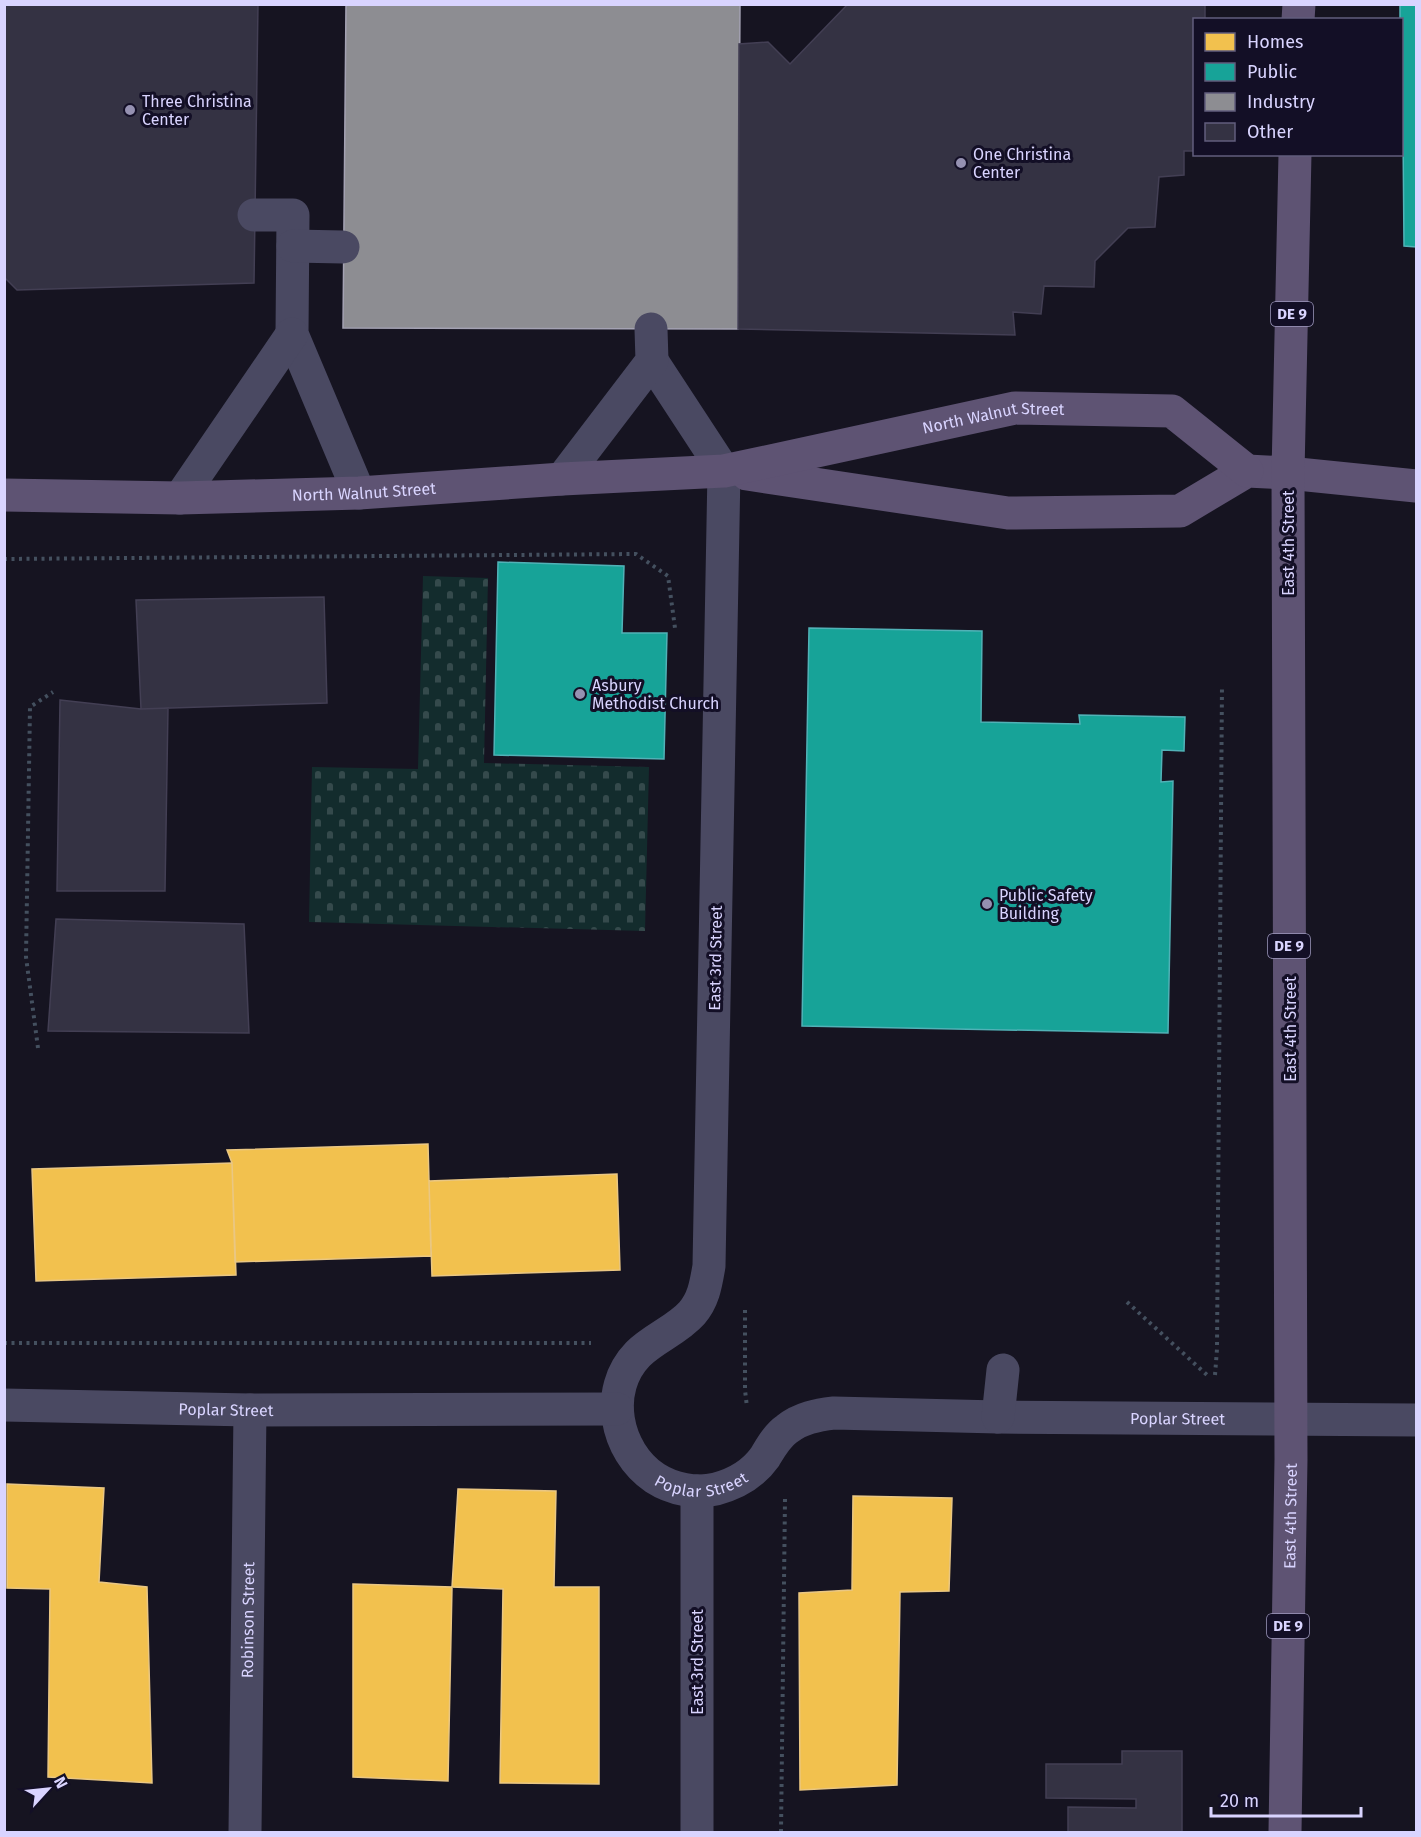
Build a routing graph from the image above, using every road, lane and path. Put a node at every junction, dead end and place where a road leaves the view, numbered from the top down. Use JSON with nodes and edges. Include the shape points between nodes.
{"nodes":[{"id":1,"x":1295,"y":156,"type":"edge"},
{"id":2,"x":254,"y":215,"type":"dead end"},
{"id":3,"x":293,"y":246,"type":"junction"},
{"id":4,"x":343,"y":246,"type":"dead end"},
{"id":5,"x":292,"y":334,"type":"junction"},
{"id":6,"x":724,"y":471,"type":"junction"},
{"id":7,"x":1247,"y":471,"type":"junction"},
{"id":8,"x":1288,"y":473,"type":"junction"},
{"id":9,"x":562,"y":479,"type":"junction"},
{"id":10,"x":1416,"y":486,"type":"edge"},
{"id":11,"x":359,"y":493,"type":"junction"},
{"id":12,"x":4,"y":495,"type":"edge"},
{"id":13,"x":180,"y":498,"type":"junction"},
{"id":14,"x":4,"y":559,"type":"edge"},
{"id":15,"x":668,"y":576,"type":"dead end"},
{"id":16,"x":1222,"y":685,"type":"dead end"},
{"id":17,"x":53,"y":692,"type":"dead end"},
{"id":18,"x":38,"y":1048,"type":"dead end"},
{"id":19,"x":1127,"y":1302,"type":"dead end"},
{"id":20,"x":744,"y":1331,"type":"dead end"},
{"id":21,"x":4,"y":1343,"type":"edge"},
{"id":22,"x":600,"y":1343,"type":"dead end"},
{"id":23,"x":1004,"y":1370,"type":"dead end"},
{"id":24,"x":4,"y":1405,"type":"edge"},
{"id":25,"x":617,"y":1409,"type":"junction"},
{"id":26,"x":250,"y":1410,"type":"junction"},
{"id":27,"x":998,"y":1417,"type":"junction"},
{"id":28,"x":1291,"y":1420,"type":"junction"},
{"id":29,"x":1416,"y":1420,"type":"edge"},
{"id":30,"x":765,"y":1456,"type":"junction"},
{"id":31,"x":697,"y":1491,"type":"junction"},
{"id":32,"x":245,"y":1833,"type":"edge"},
{"id":33,"x":697,"y":1833,"type":"edge"},
{"id":34,"x":781,"y":1833,"type":"edge"},
{"id":35,"x":1285,"y":1833,"type":"edge"}],
"edges":[{"from":1,"to":8,"type":"main road","name":"East 4th Street","number":"DE 9"},
{"from":2,"to":3,"type":"street","via":[[293,215]]},
{"from":3,"to":4,"type":"street"},
{"from":3,"to":5,"type":"street"},
{"from":5,"to":11,"type":"street"},
{"from":5,"to":13,"type":"street"},
{"from":6,"to":7,"type":"main road","name":"North Walnut Street","via":[[1008,513],[1180,511]]},
{"from":6,"to":7,"type":"main road","name":"North Walnut Street","via":[[1016,408],[1172,411]]},
{"from":6,"to":9,"type":"main road","name":"North Walnut Street"},
{"from":6,"to":9,"type":"street","via":[[651,345]]},
{"from":6,"to":25,"type":"street","name":"East 3rd Street","via":[[709,1266],[705,1291],[693,1312],[635,1357],[621,1385]]},
{"from":7,"to":8,"type":"main road"},
{"from":8,"to":10,"type":"main road"},
{"from":8,"to":28,"type":"main road","name":"East 4th Street","number":"DE 9"},
{"from":9,"to":11,"type":"main road","name":"North Walnut Street"},
{"from":11,"to":13,"type":"main road","name":"North Walnut Street"},
{"from":12,"to":13,"type":"main road","name":"North Walnut Street"},
{"from":14,"to":15,"type":"path","via":[[636,554]]},
{"from":16,"to":19,"type":"path","via":[[1214,1382]]},
{"from":17,"to":18,"type":"path","via":[[30,707],[26,957]]},
{"from":20,"to":30,"type":"path","via":[[749,1421]]},
{"from":21,"to":22,"type":"path"},
{"from":23,"to":27,"type":"street"},
{"from":24,"to":26,"type":"street","name":"Poplar Street"},
{"from":25,"to":26,"type":"street","name":"Poplar Street"},
{"from":25,"to":31,"type":"street","name":"Poplar Street","via":[[626,1445],[646,1472],[662,1482]]},
{"from":26,"to":32,"type":"street","name":"Robinson Street"},
{"from":27,"to":28,"type":"street","name":"Poplar Street"},
{"from":27,"to":30,"type":"street","name":"Poplar Street","via":[[834,1413],[812,1416],[782,1433]]},
{"from":28,"to":29,"type":"street","name":"Poplar Street"},
{"from":28,"to":35,"type":"main road","name":"East 4th Street","number":"DE 9"},
{"from":30,"to":31,"type":"street","name":"Poplar Street","via":[[759,1466],[735,1483]]},
{"from":30,"to":34,"type":"path","via":[[785,1500]]},
{"from":31,"to":33,"type":"street","name":"East 3rd Street"}]}
